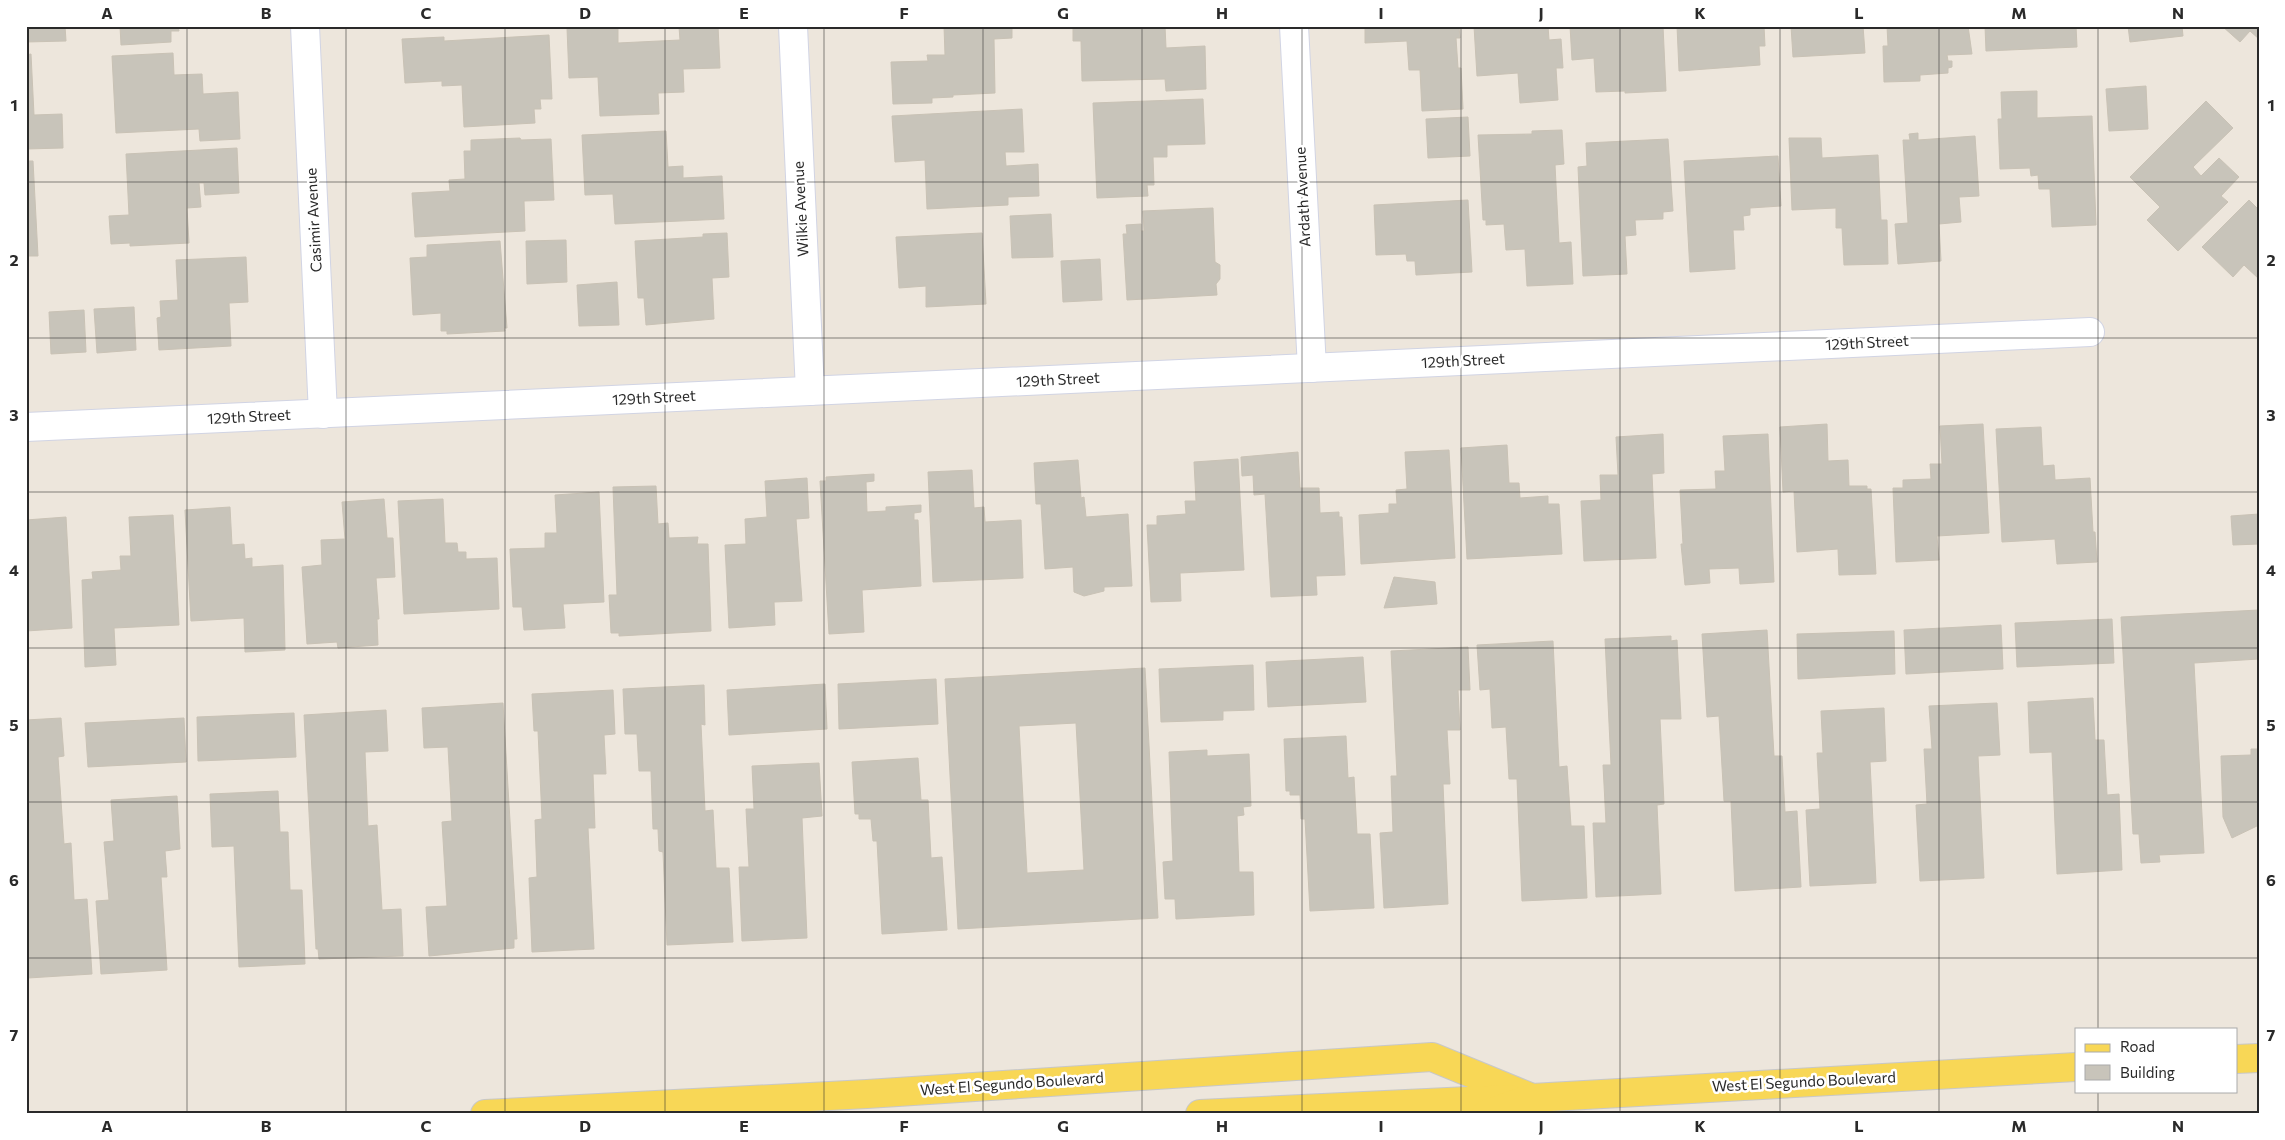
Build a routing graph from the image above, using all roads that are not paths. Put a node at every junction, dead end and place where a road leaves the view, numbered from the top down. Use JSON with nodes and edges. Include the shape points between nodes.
{"nodes":[{"id":1,"x":305,"y":26,"type":"edge"},
{"id":2,"x":793,"y":26,"type":"edge"},
{"id":3,"x":1294,"y":26,"type":"edge"},
{"id":4,"x":2090,"y":332,"type":"dead end"},
{"id":5,"x":1312,"y":368,"type":"junction"},
{"id":6,"x":810,"y":391,"type":"junction"},
{"id":7,"x":322,"y":414,"type":"junction"},
{"id":8,"x":26,"y":427,"type":"edge"},
{"id":9,"x":2259,"y":1058,"type":"edge"},
{"id":10,"x":2238,"y":1059,"type":"edge"},
{"id":11,"x":2075,"y":1068,"type":"edge"},
{"id":12,"x":1532,"y":1098,"type":"junction"},
{"id":13,"x":485,"y":1114,"type":"edge"},
{"id":14,"x":1200,"y":1114,"type":"edge"},
{"id":15,"x":1486,"y":1114,"type":"edge"}],
"edges":[{"from":1,"to":7,"type":"street","name":"Casimir Avenue"},
{"from":2,"to":6,"type":"street","name":"Wilkie Avenue"},
{"from":3,"to":5,"type":"street","name":"Ardath Avenue"},
{"from":4,"to":5,"type":"street","name":"129th Street"},
{"from":5,"to":6,"type":"street","name":"129th Street"},
{"from":6,"to":7,"type":"street","name":"129th Street"},
{"from":7,"to":8,"type":"street","name":"129th Street"},
{"from":9,"to":10,"type":"main road"},
{"from":11,"to":12,"type":"main road","name":"West El Segundo Boulevard"},
{"from":12,"to":13,"type":"main road","name":"West El Segundo Boulevard","via":[[1432,1057],[867,1094]]},
{"from":12,"to":14,"type":"main road"},
{"from":12,"to":15,"type":"main road","name":"West El Segundo Boulevard"}]}
